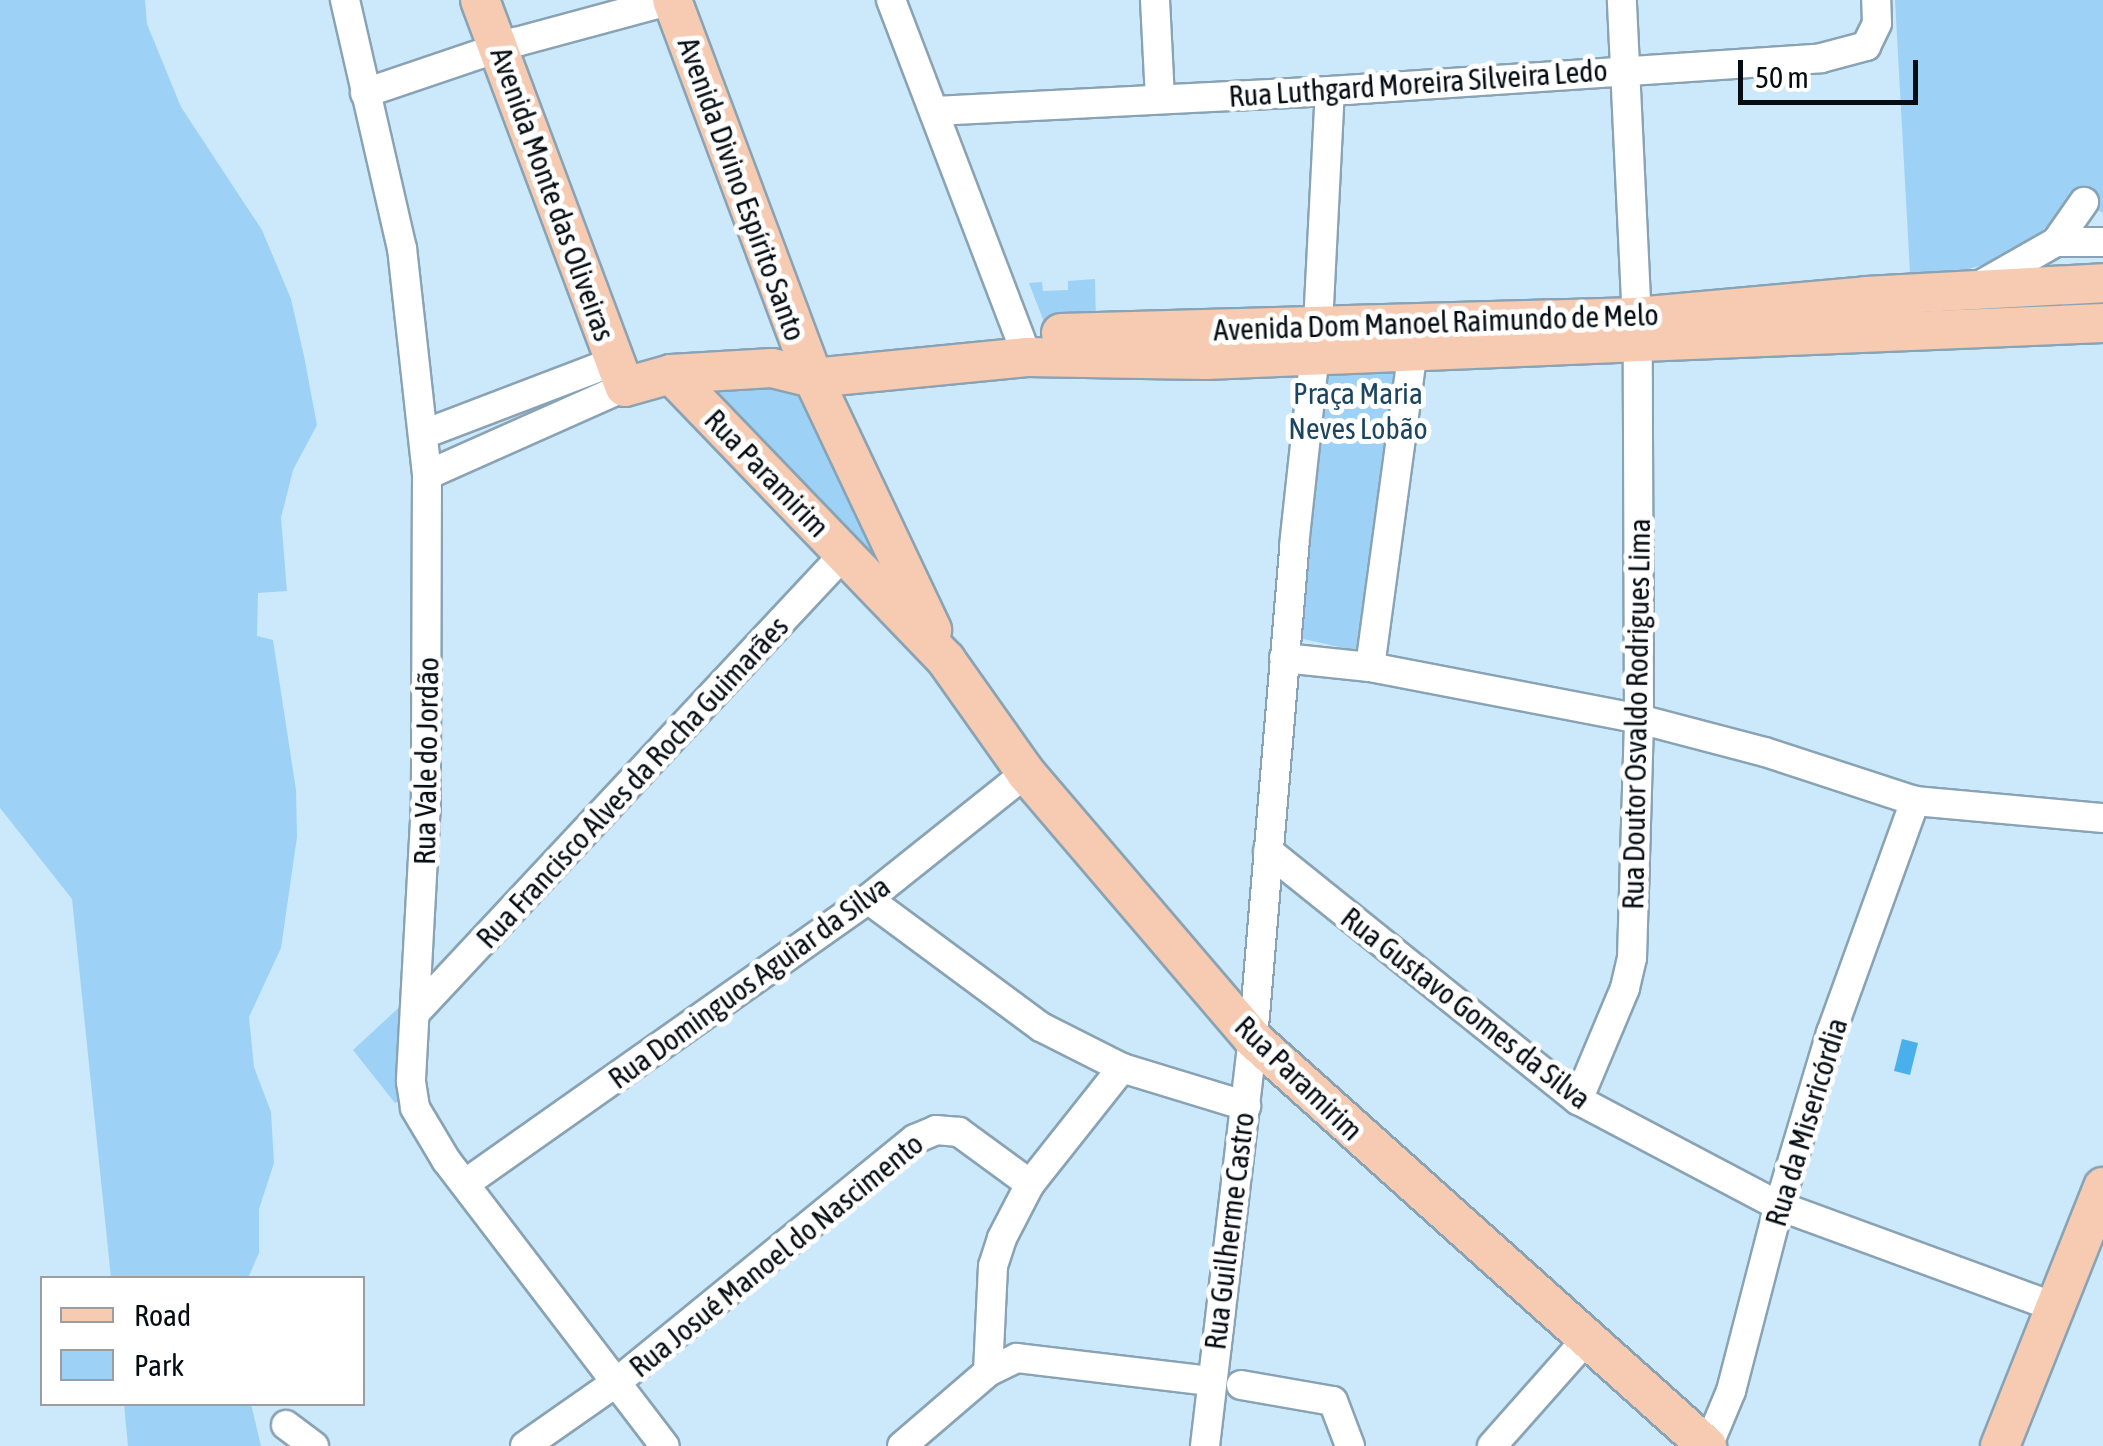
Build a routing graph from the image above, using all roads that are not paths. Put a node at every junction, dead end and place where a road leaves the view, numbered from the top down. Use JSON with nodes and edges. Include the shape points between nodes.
{"nodes":[{"id":1,"x":345,"y":0,"type":"edge"},
{"id":2,"x":480,"y":0,"type":"edge"},
{"id":3,"x":672,"y":0,"type":"edge"},
{"id":4,"x":891,"y":0,"type":"edge"},
{"id":5,"x":1154,"y":0,"type":"edge"},
{"id":6,"x":1622,"y":0,"type":"edge"},
{"id":7,"x":1877,"y":7,"type":"edge"},
{"id":8,"x":499,"y":48,"type":"junction"},
{"id":9,"x":1626,"y":70,"type":"junction"},
{"id":10,"x":1330,"y":91,"type":"junction"},
{"id":11,"x":365,"y":94,"type":"junction"},
{"id":12,"x":1160,"y":98,"type":"junction"},
{"id":13,"x":934,"y":111,"type":"junction"},
{"id":14,"x":2084,"y":202,"type":"dead end"},
{"id":15,"x":2056,"y":242,"type":"junction"},
{"id":16,"x":2103,"y":242,"type":"edge"},
{"id":17,"x":2103,"y":283,"type":"edge"},
{"id":18,"x":1974,"y":308,"type":"junction"},
{"id":19,"x":2103,"y":323,"type":"edge"},
{"id":20,"x":1637,"y":330,"type":"junction"},
{"id":21,"x":1317,"y":339,"type":"junction"},
{"id":22,"x":1023,"y":344,"type":"junction"},
{"id":23,"x":1413,"y":350,"type":"junction"},
{"id":24,"x":796,"y":366,"type":"junction"},
{"id":25,"x":620,"y":374,"type":"junction"},
{"id":26,"x":671,"y":374,"type":"junction"},
{"id":27,"x":424,"y":434,"type":"junction"},
{"id":28,"x":427,"y":475,"type":"junction"},
{"id":29,"x":845,"y":553,"type":"junction"},
{"id":30,"x":1284,"y":658,"type":"junction"},
{"id":31,"x":946,"y":660,"type":"junction"},
{"id":32,"x":1370,"y":666,"type":"junction"},
{"id":33,"x":1639,"y":718,"type":"junction"},
{"id":34,"x":1026,"y":774,"type":"junction"},
{"id":35,"x":1915,"y":801,"type":"junction"},
{"id":36,"x":2103,"y":818,"type":"edge"},
{"id":37,"x":1268,"y":851,"type":"junction"},
{"id":38,"x":868,"y":899,"type":"junction"},
{"id":39,"x":418,"y":1010,"type":"junction"},
{"id":40,"x":1253,"y":1039,"type":"junction"},
{"id":41,"x":1122,"y":1068,"type":"junction"},
{"id":42,"x":1578,"y":1100,"type":"junction"},
{"id":43,"x":1246,"y":1106,"type":"junction"},
{"id":44,"x":466,"y":1183,"type":"junction"},
{"id":45,"x":1030,"y":1184,"type":"junction"},
{"id":46,"x":2103,"y":1186,"type":"edge"},
{"id":47,"x":1779,"y":1206,"type":"junction"},
{"id":48,"x":2057,"y":1308,"type":"junction"},
{"id":49,"x":1585,"y":1340,"type":"junction"},
{"id":50,"x":988,"y":1372,"type":"junction"},
{"id":51,"x":618,"y":1381,"type":"junction"},
{"id":52,"x":1210,"y":1381,"type":"junction"},
{"id":53,"x":1241,"y":1386,"type":"dead end"},
{"id":54,"x":286,"y":1425,"type":"dead end"},
{"id":55,"x":314,"y":1446,"type":"edge"},
{"id":56,"x":526,"y":1446,"type":"edge"},
{"id":57,"x":665,"y":1446,"type":"edge"},
{"id":58,"x":902,"y":1446,"type":"edge"},
{"id":59,"x":1205,"y":1446,"type":"edge"},
{"id":60,"x":1350,"y":1446,"type":"edge"},
{"id":61,"x":1492,"y":1446,"type":"edge"},
{"id":62,"x":1708,"y":1446,"type":"edge"},
{"id":63,"x":2000,"y":1446,"type":"edge"}],
"edges":[{"from":1,"to":11,"type":"street","name":"Rua Vale do Jordão"},
{"from":2,"to":8,"type":"main road","name":"Avenida Monte das Oliveiras"},
{"from":3,"to":8,"type":"street"},
{"from":3,"to":24,"type":"main road","name":"Avenida Divino Espírito Santo"},
{"from":4,"to":13,"type":"street"},
{"from":5,"to":12,"type":"street"},
{"from":6,"to":9,"type":"street","name":"Rua Doutor Osvaldo Rodrigues Lima"},
{"from":7,"to":9,"type":"street","name":"Rua Luthgard Moreira Silveira Ledo","via":[[1866,46],[1820,58]]},
{"from":8,"to":11,"type":"street"},
{"from":8,"to":25,"type":"main road","name":"Avenida Monte das Oliveiras"},
{"from":9,"to":10,"type":"street","name":"Rua Luthgard Moreira Silveira Ledo"},
{"from":9,"to":20,"type":"street","name":"Rua Doutor Osvaldo Rodrigues Lima"},
{"from":10,"to":12,"type":"street","name":"Rua Luthgard Moreira Silveira Ledo"},
{"from":10,"to":21,"type":"street"},
{"from":11,"to":27,"type":"street","name":"Rua Vale do Jordão","via":[[402,248]]},
{"from":12,"to":13,"type":"street","name":"Rua Luthgard Moreira Silveira Ledo"},
{"from":13,"to":22,"type":"street"},
{"from":14,"to":15,"type":"street"},
{"from":15,"to":16,"type":"street"},
{"from":15,"to":18,"type":"street"},
{"from":17,"to":18,"type":"main road","name":"Avenida Dom Manoel Raimundo de Melo"},
{"from":18,"to":19,"type":"main road","name":"Avenida Dom Manoel Raimundo de Melo"},
{"from":18,"to":20,"type":"main road","name":"Avenida Dom Manoel Raimundo de Melo"},
{"from":20,"to":21,"type":"main road","name":"Avenida Dom Manoel Raimundo de Melo"},
{"from":20,"to":23,"type":"main road","name":"Avenida Dom Manoel Raimundo de Melo"},
{"from":20,"to":33,"type":"street","name":"Rua Doutor Osvaldo Rodrigues Lima"},
{"from":21,"to":22,"type":"main road","name":"Avenida Dom Manoel Raimundo de Melo"},
{"from":21,"to":23,"type":"main road","name":"Avenida Dom Manoel Raimundo de Melo"},
{"from":21,"to":30,"type":"street"},
{"from":22,"to":24,"type":"main road","name":"Avenida Dom Manoel Raimundo de Melo"},
{"from":23,"to":32,"type":"street"},
{"from":24,"to":26,"type":"main road","name":"Avenida Dom Manoel Raimundo de Melo"},
{"from":24,"to":31,"type":"main road","name":"Rua Paramirim"},
{"from":25,"to":26,"type":"main road","name":"Avenida Dom Manoel Raimundo de Melo"},
{"from":25,"to":27,"type":"street"},
{"from":25,"to":28,"type":"street"},
{"from":26,"to":29,"type":"main road","name":"Rua Paramirim"},
{"from":27,"to":28,"type":"street","name":"Rua Vale do Jordão"},
{"from":28,"to":39,"type":"street","name":"Rua Vale do Jordão"},
{"from":29,"to":31,"type":"main road","name":"Rua Paramirim"},
{"from":29,"to":39,"type":"street","name":"Rua Francisco Alves da Rocha Guimarães"},
{"from":30,"to":32,"type":"street"},
{"from":30,"to":37,"type":"street","name":"Rua Guilherme Castro"},
{"from":31,"to":34,"type":"main road","name":"Rua Paramirim"},
{"from":32,"to":33,"type":"street"},
{"from":33,"to":35,"type":"street"},
{"from":33,"to":42,"type":"street","name":"Rua Doutor Osvaldo Rodrigues Lima","via":[[1632,958]]},
{"from":34,"to":38,"type":"street","name":"Rua Dominguos Aguiar da Silva"},
{"from":34,"to":40,"type":"main road","name":"Rua Paramirim"},
{"from":35,"to":36,"type":"street"},
{"from":35,"to":47,"type":"street","name":"Rua da Misericórdia","via":[[1830,1033]]},
{"from":37,"to":40,"type":"street","name":"Rua Guilherme Castro"},
{"from":37,"to":42,"type":"street","name":"Rua Gustavo Gomes da Silva"},
{"from":38,"to":41,"type":"street","via":[[1012,1009]]},
{"from":38,"to":44,"type":"street","name":"Rua Dominguos Aguiar da Silva"},
{"from":39,"to":44,"type":"street","name":"Rua Vale do Jordão","via":[[415,1108]]},
{"from":40,"to":43,"type":"street","name":"Rua Guilherme Castro"},
{"from":40,"to":49,"type":"main road","name":"Rua Paramirim"},
{"from":41,"to":43,"type":"street"},
{"from":41,"to":45,"type":"street"},
{"from":42,"to":47,"type":"street","name":"Rua Gustavo Gomes da Silva"},
{"from":43,"to":52,"type":"street","name":"Rua Guilherme Castro"},
{"from":44,"to":51,"type":"street","name":"Rua Vale do Jordão"},
{"from":45,"to":50,"type":"street","via":[[993,1266]]},
{"from":45,"to":51,"type":"street","name":"Rua Josué Manoel do Nascimento","via":[[959,1132],[936,1130],[916,1139]]},
{"from":46,"to":48,"type":"main road"},
{"from":47,"to":48,"type":"street","name":"Rua Gustavo Gomes da Silva"},
{"from":47,"to":62,"type":"street","name":"Rua da Misericórdia","via":[[1732,1390]]},
{"from":48,"to":63,"type":"main road"},
{"from":49,"to":61,"type":"street"},
{"from":49,"to":62,"type":"main road","name":"Rua Paramirim"},
{"from":50,"to":52,"type":"street","via":[[1032,1356]]},
{"from":50,"to":58,"type":"street"},
{"from":51,"to":56,"type":"street","name":"Rua Josué Manoel do Nascimento"},
{"from":51,"to":57,"type":"street","name":"Rua Vale do Jordão"},
{"from":52,"to":59,"type":"street","name":"Rua Guilherme Castro"},
{"from":53,"to":60,"type":"street","via":[[1333,1401]]},
{"from":54,"to":55,"type":"street"}]}
